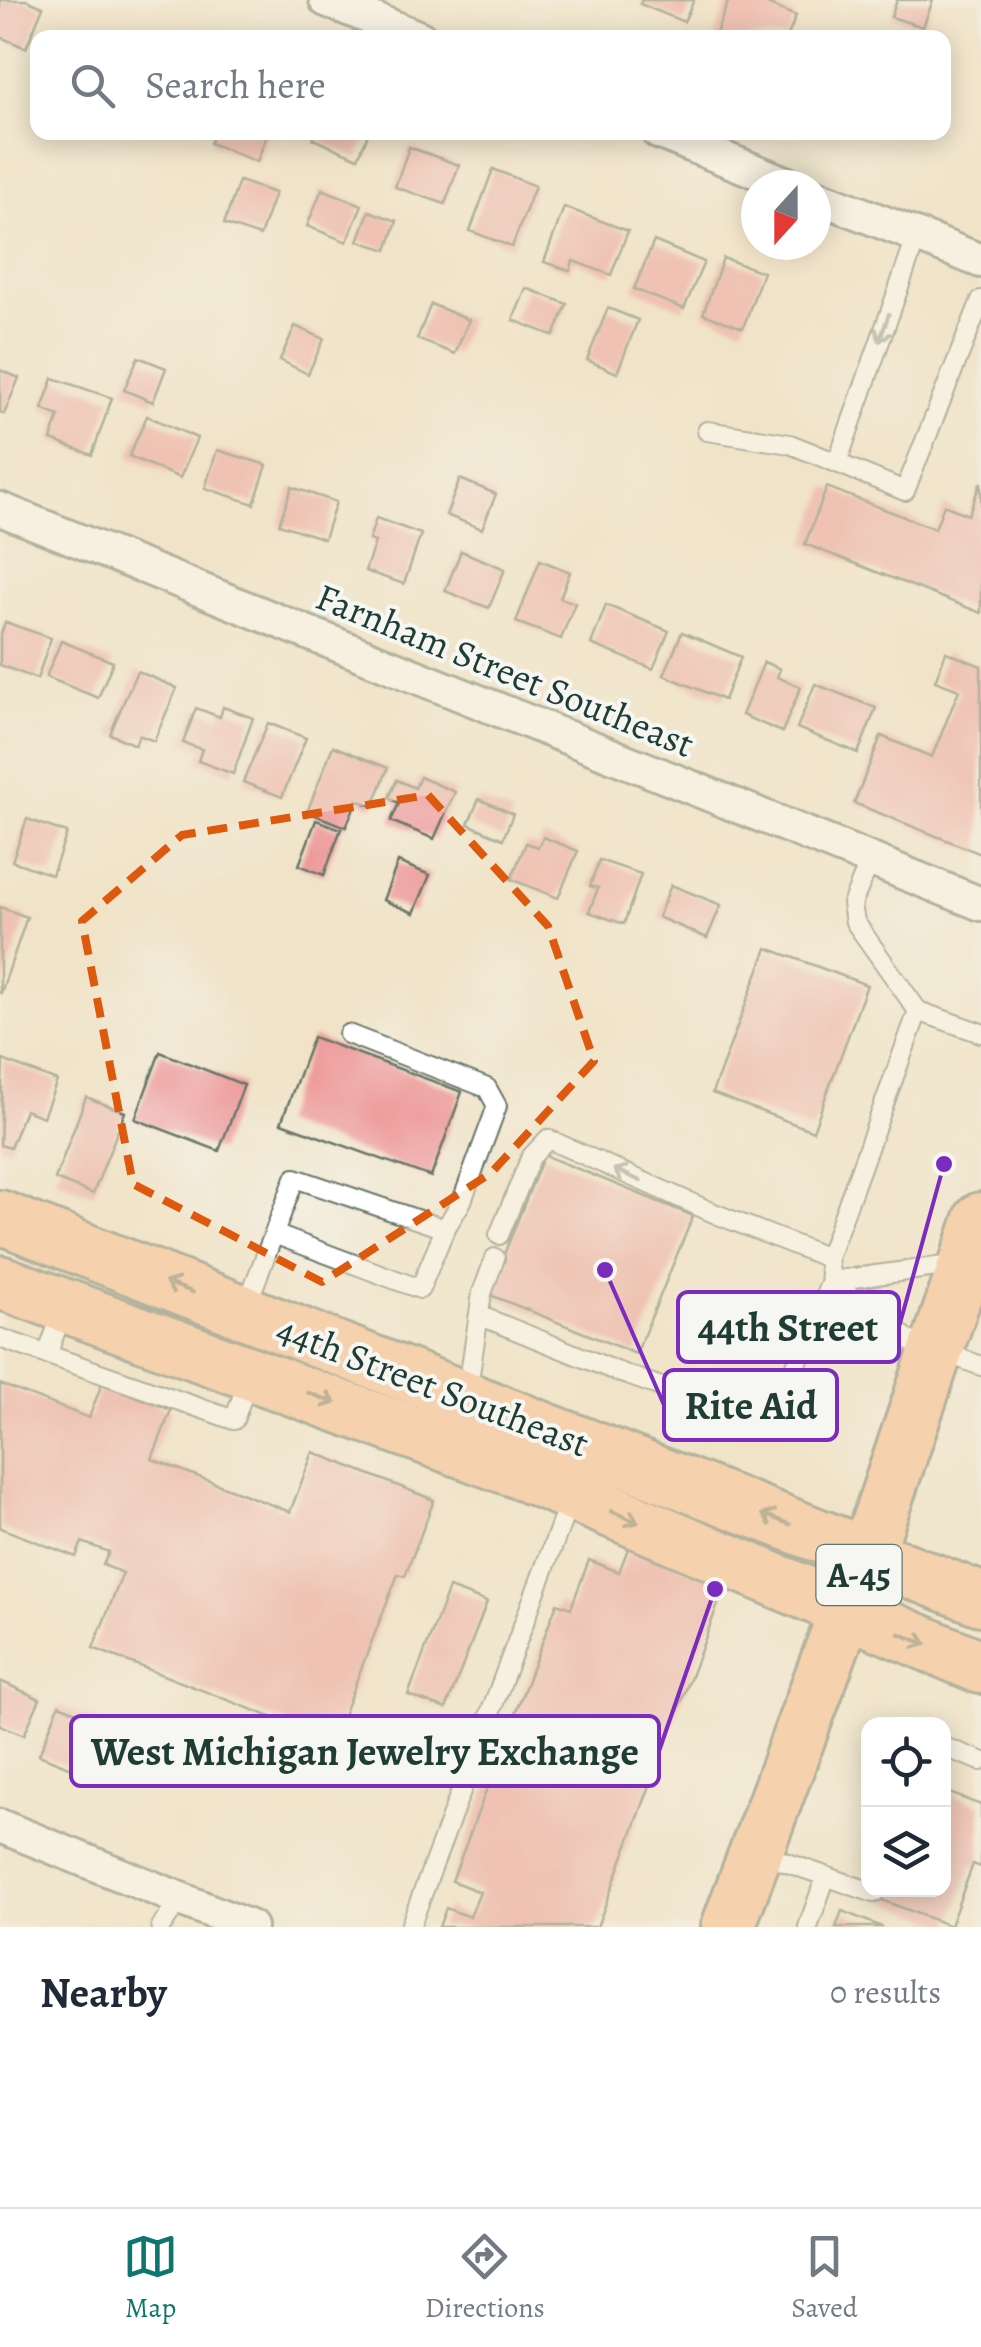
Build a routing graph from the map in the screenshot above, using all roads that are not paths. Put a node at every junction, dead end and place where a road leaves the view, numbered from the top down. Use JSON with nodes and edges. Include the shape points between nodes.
{"nodes":[{"id":1,"x":326,"y":0,"type":"edge"},
{"id":2,"x":400,"y":30,"type":"edge"},
{"id":3,"x":678,"y":140,"type":"edge"},
{"id":4,"x":753,"y":170,"type":"edge"},
{"id":5,"x":831,"y":202,"type":"edge"},
{"id":6,"x":917,"y":236,"type":"junction"},
{"id":7,"x":981,"y":261,"type":"edge"},
{"id":8,"x":981,"y":300,"type":"edge"},
{"id":9,"x":707,"y":431,"type":"dead end"},
{"id":10,"x":836,"y":463,"type":"junction"},
{"id":11,"x":0,"y":509,"type":"edge"},
{"id":12,"x":870,"y":861,"type":"junction"},
{"id":13,"x":981,"y":904,"type":"edge"},
{"id":14,"x":918,"y":1011,"type":"junction"},
{"id":15,"x":981,"y":1033,"type":"edge"},
{"id":16,"x":348,"y":1034,"type":"dead end"},
{"id":17,"x":0,"y":1217,"type":"edge"},
{"id":18,"x":446,"y":1229,"type":"junction"},
{"id":19,"x":274,"y":1234,"type":"junction"},
{"id":20,"x":500,"y":1236,"type":"dead end"},
{"id":21,"x":495,"y":1258,"type":"dead end"},
{"id":22,"x":828,"y":1258,"type":"junction"},
{"id":23,"x":972,"y":1263,"type":"edge"},
{"id":24,"x":0,"y":1282,"type":"edge"},
{"id":25,"x":831,"y":1282,"type":"junction"},
{"id":26,"x":65,"y":1305,"type":"junction"},
{"id":27,"x":244,"y":1312,"type":"junction"},
{"id":28,"x":481,"y":1316,"type":"junction"},
{"id":29,"x":0,"y":1338,"type":"edge"},
{"id":30,"x":47,"y":1355,"type":"junction"},
{"id":31,"x":950,"y":1358,"type":"edge"},
{"id":32,"x":251,"y":1372,"type":"junction"},
{"id":33,"x":466,"y":1399,"type":"junction"},
{"id":34,"x":572,"y":1495,"type":"junction"},
{"id":35,"x":867,"y":1554,"type":"junction"},
{"id":36,"x":981,"y":1600,"type":"edge"},
{"id":37,"x":846,"y":1612,"type":"junction"},
{"id":38,"x":981,"y":1667,"type":"edge"},
{"id":39,"x":951,"y":1749,"type":"edge"},
{"id":40,"x":981,"y":1762,"type":"edge"},
{"id":41,"x":0,"y":1826,"type":"edge"},
{"id":42,"x":756,"y":1852,"type":"junction"},
{"id":43,"x":826,"y":1876,"type":"junction"},
{"id":44,"x":861,"y":1888,"type":"edge"},
{"id":45,"x":180,"y":1899,"type":"junction"},
{"id":46,"x":161,"y":1927,"type":"edge"},
{"id":47,"x":250,"y":1927,"type":"edge"},
{"id":48,"x":410,"y":1927,"type":"edge"},
{"id":49,"x":728,"y":1927,"type":"edge"},
{"id":50,"x":808,"y":1927,"type":"edge"}],
"edges":[{"from":1,"to":2,"type":"street"},
{"from":3,"to":4,"type":"street"},
{"from":5,"to":6,"type":"street"},
{"from":6,"to":7,"type":"street"},
{"from":6,"to":10,"type":"lane","one_way":true},
{"from":8,"to":10,"type":"lane","via":[[905,490]]},
{"from":9,"to":10,"type":"lane","via":[[790,444]]},
{"from":11,"to":12,"type":"street","name":"Farnham Street Southeast"},
{"from":12,"to":13,"type":"street","name":"Farnham Street Southeast"},
{"from":12,"to":14,"type":"lane","via":[[852,904],[855,922]]},
{"from":14,"to":15,"type":"lane"},
{"from":14,"to":22,"type":"lane"},
{"from":16,"to":18,"type":"lane","via":[[487,1088],[498,1106]]},
{"from":27,"to":17,"type":"main road","name":"44th Street Southeast","one_way":true},
{"from":18,"to":19,"type":"lane","via":[[295,1178]]},
{"from":18,"to":19,"type":"lane","via":[[420,1289]]},
{"from":19,"to":27,"type":"lane"},
{"from":22,"to":20,"type":"lane","one_way":true,"via":[[548,1139],[530,1156]]},
{"from":21,"to":28,"type":"lane"},
{"from":22,"to":25,"type":"lane"},
{"from":23,"to":25,"type":"lane"},
{"from":23,"to":31,"type":"main road","number":"A-45"},
{"from":24,"to":26,"type":"main road","name":"44th Street Southeast"},
{"from":25,"to":28,"type":"lane","via":[[776,1414],[758,1421]]},
{"from":25,"to":31,"type":"lane"},
{"from":26,"to":30,"type":"lane"},
{"from":26,"to":32,"type":"main road","name":"44th Street Southeast"},
{"from":27,"to":33,"type":"main road","name":"44th Street Southeast"},
{"from":28,"to":33,"type":"lane"},
{"from":29,"to":30,"type":"lane"},
{"from":30,"to":32,"type":"lane","via":[[234,1420]]},
{"from":31,"to":35,"type":"main road","number":"A-45"},
{"from":32,"to":34,"type":"main road","name":"44th Street Southeast","one_way":true},
{"from":35,"to":33,"type":"main road","name":"44th Street Southeast","one_way":true},
{"from":34,"to":37,"type":"main road","name":"44th Street Southeast","one_way":true},
{"from":34,"to":48,"type":"lane"},
{"from":35,"to":36,"type":"main road","name":"44th Street Southeast"},
{"from":35,"to":37,"type":"main road","number":"A-45"},
{"from":37,"to":38,"type":"main road","name":"44th Street Southeast","one_way":true},
{"from":37,"to":42,"type":"main road","number":"A-45"},
{"from":39,"to":40,"type":"lane"},
{"from":41,"to":45,"type":"street"},
{"from":42,"to":43,"type":"lane"},
{"from":42,"to":49,"type":"main road","number":"A-45"},
{"from":43,"to":44,"type":"lane"},
{"from":43,"to":50,"type":"lane"},
{"from":45,"to":46,"type":"lane"},
{"from":45,"to":47,"type":"street"}]}
